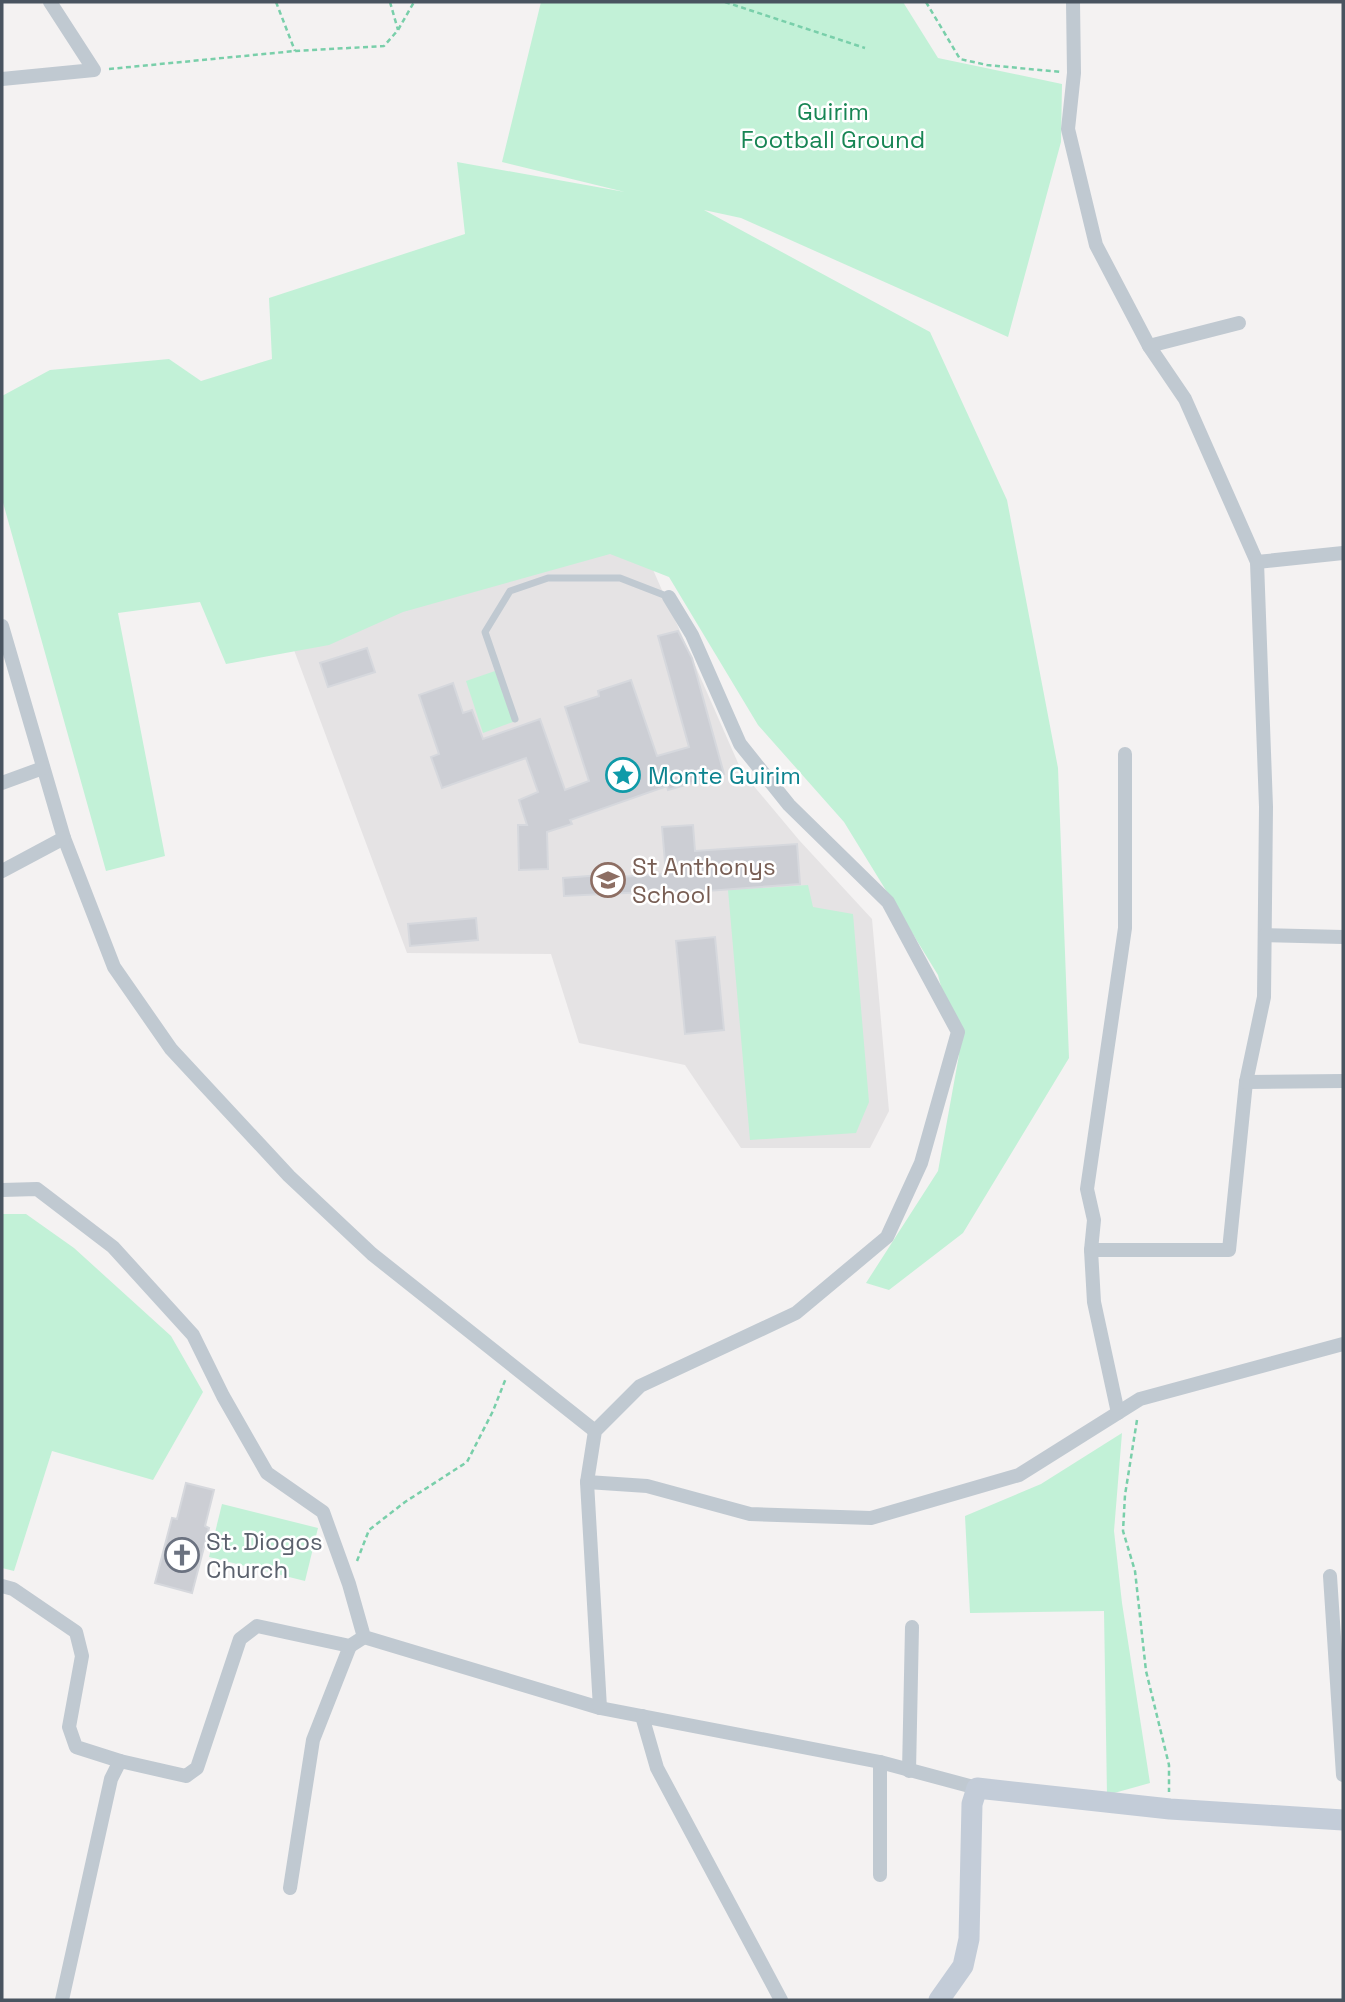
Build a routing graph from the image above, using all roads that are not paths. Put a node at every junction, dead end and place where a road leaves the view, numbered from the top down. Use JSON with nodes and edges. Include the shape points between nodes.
{"nodes":[{"id":1,"x":50,"y":2,"type":"edge"},
{"id":2,"x":1073,"y":2,"type":"edge"},
{"id":3,"x":2,"y":79,"type":"edge"},
{"id":4,"x":1239,"y":323,"type":"dead end"},
{"id":5,"x":1149,"y":345,"type":"junction"},
{"id":6,"x":1343,"y":553,"type":"edge"},
{"id":7,"x":1257,"y":562,"type":"junction"},
{"id":8,"x":670,"y":597,"type":"joint"},
{"id":9,"x":2,"y":626,"type":"edge"},
{"id":10,"x":515,"y":719,"type":"dead end"},
{"id":11,"x":1125,"y":754,"type":"dead end"},
{"id":12,"x":43,"y":768,"type":"junction"},
{"id":13,"x":2,"y":783,"type":"edge"},
{"id":14,"x":64,"y":838,"type":"junction"},
{"id":15,"x":2,"y":871,"type":"edge"},
{"id":16,"x":1265,"y":935,"type":"junction"},
{"id":17,"x":1343,"y":937,"type":"edge"},
{"id":18,"x":1343,"y":1081,"type":"edge"},
{"id":19,"x":1246,"y":1082,"type":"junction"},
{"id":20,"x":2,"y":1189,"type":"edge"},
{"id":21,"x":1091,"y":1250,"type":"junction"},
{"id":22,"x":1343,"y":1344,"type":"edge"},
{"id":23,"x":1118,"y":1413,"type":"junction"},
{"id":24,"x":595,"y":1431,"type":"junction"},
{"id":25,"x":587,"y":1482,"type":"junction"},
{"id":26,"x":1330,"y":1576,"type":"dead end"},
{"id":27,"x":2,"y":1586,"type":"edge"},
{"id":28,"x":912,"y":1627,"type":"dead end"},
{"id":29,"x":365,"y":1637,"type":"junction"},
{"id":30,"x":350,"y":1646,"type":"junction"},
{"id":31,"x":1339,"y":1679,"type":"edge"},
{"id":32,"x":600,"y":1708,"type":"junction"},
{"id":33,"x":642,"y":1716,"type":"junction"},
{"id":34,"x":120,"y":1761,"type":"junction"},
{"id":35,"x":880,"y":1762,"type":"junction"},
{"id":36,"x":909,"y":1771,"type":"junction"},
{"id":37,"x":1343,"y":1775,"type":"edge"},
{"id":38,"x":977,"y":1788,"type":"junction"},
{"id":39,"x":1343,"y":1820,"type":"edge"},
{"id":40,"x":880,"y":1875,"type":"dead end"},
{"id":41,"x":290,"y":1888,"type":"dead end"},
{"id":42,"x":62,"y":2000,"type":"edge"},
{"id":43,"x":781,"y":2000,"type":"edge"},
{"id":44,"x":939,"y":2000,"type":"edge"}],
"edges":[{"from":1,"to":3,"type":"street","via":[[93,71]]},
{"from":2,"to":5,"type":"street","via":[[1074,73],[1068,128],[1096,246]]},
{"from":4,"to":5,"type":"street"},
{"from":5,"to":7,"type":"street","via":[[1185,399]]},
{"from":6,"to":7,"type":"street"},
{"from":7,"to":16,"type":"street","via":[[1266,807]]},
{"from":8,"to":10,"type":"lane","via":[[620,578],[548,578],[510,591],[485,632]]},
{"from":8,"to":24,"type":"street","via":[[692,635],[740,744],[789,805],[888,902],[958,1032],[921,1163],[887,1237],[796,1313],[640,1386]]},
{"from":9,"to":12,"type":"street"},
{"from":11,"to":21,"type":"street","via":[[1125,928],[1087,1189],[1094,1220]]},
{"from":12,"to":13,"type":"street"},
{"from":12,"to":14,"type":"street"},
{"from":14,"to":15,"type":"street"},
{"from":14,"to":24,"type":"street","via":[[114,967],[171,1049],[289,1176],[372,1254]]},
{"from":16,"to":17,"type":"street"},
{"from":16,"to":19,"type":"street","via":[[1264,996]]},
{"from":18,"to":19,"type":"street"},
{"from":19,"to":21,"type":"street","via":[[1228,1251]]},
{"from":20,"to":29,"type":"street","via":[[37,1189],[113,1247],[193,1335],[267,1473],[323,1512]]},
{"from":21,"to":23,"type":"street","via":[[1094,1303]]},
{"from":22,"to":23,"type":"street","via":[[1140,1399]]},
{"from":23,"to":25,"type":"street","via":[[1019,1475],[871,1518],[750,1514],[647,1486]]},
{"from":24,"to":25,"type":"street"},
{"from":25,"to":32,"type":"street"},
{"from":26,"to":31,"type":"street"},
{"from":27,"to":34,"type":"street","via":[[76,1632],[82,1657],[69,1727],[76,1747]]},
{"from":28,"to":36,"type":"street"},
{"from":29,"to":30,"type":"street"},
{"from":29,"to":32,"type":"street"},
{"from":30,"to":34,"type":"street","via":[[257,1626],[240,1639],[197,1768],[186,1776]]},
{"from":30,"to":41,"type":"street","via":[[313,1740]]},
{"from":31,"to":37,"type":"street"},
{"from":32,"to":33,"type":"street"},
{"from":33,"to":35,"type":"street"},
{"from":33,"to":43,"type":"street","via":[[657,1768]]},
{"from":34,"to":42,"type":"street","via":[[111,1779]]},
{"from":35,"to":36,"type":"street"},
{"from":35,"to":40,"type":"street"},
{"from":36,"to":38,"type":"street"},
{"from":38,"to":39,"type":"street","via":[[1170,1809]]},
{"from":38,"to":44,"type":"street","via":[[972,1804],[969,1939],[963,1966]]}]}
